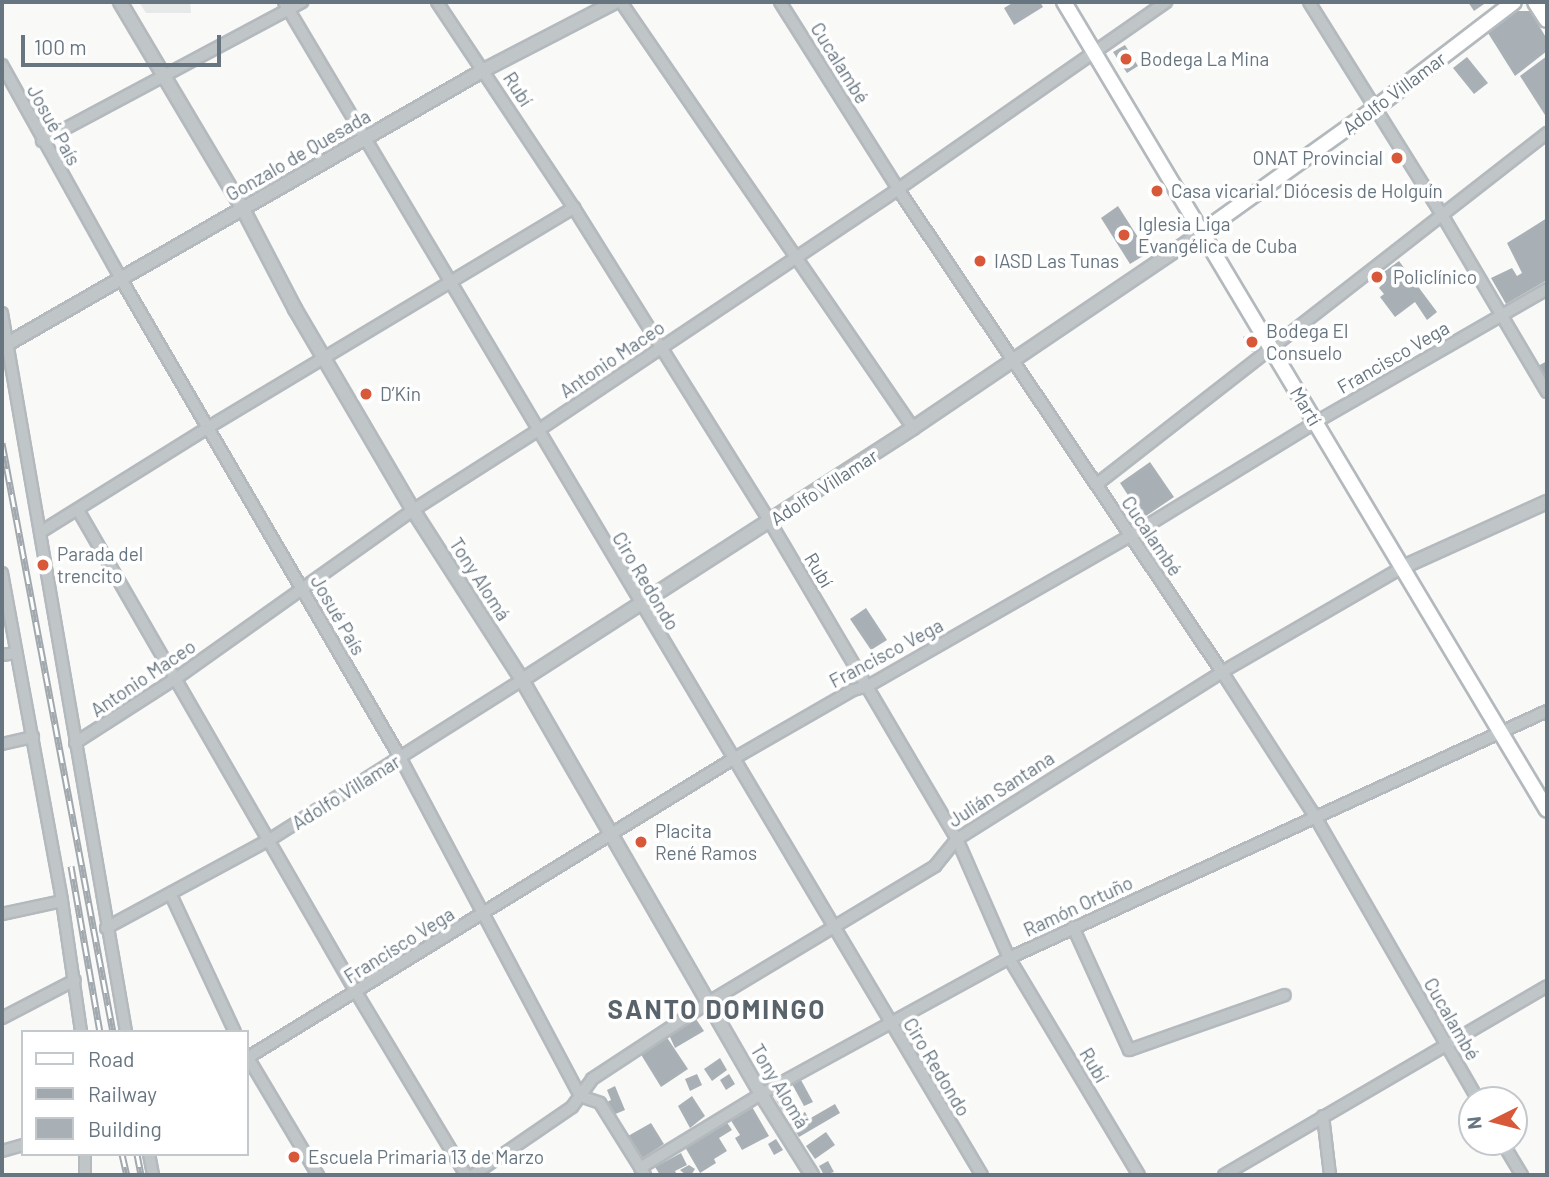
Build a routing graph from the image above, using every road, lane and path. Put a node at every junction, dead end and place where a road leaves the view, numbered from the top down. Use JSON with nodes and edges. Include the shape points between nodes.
{"nodes":[{"id":1,"x":120,"y":2,"type":"edge"},
{"id":2,"x":302,"y":2,"type":"edge"},
{"id":3,"x":437,"y":2,"type":"edge"},
{"id":4,"x":615,"y":2,"type":"edge"},
{"id":5,"x":621,"y":2,"type":"edge"},
{"id":6,"x":780,"y":2,"type":"edge"},
{"id":7,"x":1064,"y":2,"type":"edge"},
{"id":8,"x":1166,"y":2,"type":"edge"},
{"id":9,"x":1309,"y":2,"type":"edge"},
{"id":10,"x":1514,"y":2,"type":"edge"},
{"id":11,"x":1536,"y":2,"type":"edge"},
{"id":12,"x":286,"y":5,"type":"edge"},
{"id":13,"x":1547,"y":19,"type":"edge"},
{"id":14,"x":1094,"y":52,"type":"junction"},
{"id":15,"x":2,"y":65,"type":"edge"},
{"id":16,"x":484,"y":70,"type":"junction"},
{"id":17,"x":163,"y":76,"type":"junction"},
{"id":18,"x":1374,"y":109,"type":"junction"},
{"id":19,"x":1547,"y":133,"type":"edge"},
{"id":20,"x":367,"y":138,"type":"junction"},
{"id":21,"x":42,"y":141,"type":"junction"},
{"id":22,"x":898,"y":189,"type":"junction"},
{"id":23,"x":574,"y":208,"type":"junction"},
{"id":24,"x":243,"y":209,"type":"junction"},
{"id":25,"x":1441,"y":213,"type":"junction"},
{"id":26,"x":1202,"y":232,"type":"junction"},
{"id":27,"x":795,"y":257,"type":"junction"},
{"id":28,"x":121,"y":279,"type":"junction"},
{"id":29,"x":451,"y":282,"type":"junction"},
{"id":30,"x":1547,"y":289,"type":"edge"},
{"id":31,"x":2,"y":313,"type":"edge"},
{"id":32,"x":1503,"y":314,"type":"junction"},
{"id":33,"x":5,"y":346,"type":"edge"},
{"id":34,"x":660,"y":348,"type":"junction"},
{"id":35,"x":1273,"y":350,"type":"junction"},
{"id":36,"x":325,"y":357,"type":"junction"},
{"id":37,"x":1013,"y":362,"type":"junction"},
{"id":38,"x":1547,"y":392,"type":"edge"},
{"id":39,"x":1316,"y":422,"type":"junction"},
{"id":40,"x":209,"y":427,"type":"junction"},
{"id":41,"x":913,"y":428,"type":"junction"},
{"id":42,"x":537,"y":431,"type":"junction"},
{"id":43,"x":1097,"y":484,"type":"junction"},
{"id":44,"x":1547,"y":502,"type":"edge"},
{"id":45,"x":78,"y":510,"type":"junction"},
{"id":46,"x":413,"y":510,"type":"junction"},
{"id":47,"x":770,"y":522,"type":"junction"},
{"id":48,"x":42,"y":531,"type":"junction"},
{"id":49,"x":1130,"y":536,"type":"junction"},
{"id":50,"x":1403,"y":567,"type":"junction"},
{"id":51,"x":2,"y":573,"type":"edge"},
{"id":52,"x":303,"y":588,"type":"junction"},
{"id":53,"x":641,"y":606,"type":"junction"},
{"id":54,"x":16,"y":653,"type":"junction"},
{"id":55,"x":2,"y":655,"type":"edge"},
{"id":56,"x":1222,"y":671,"type":"junction"},
{"id":57,"x":177,"y":677,"type":"junction"},
{"id":58,"x":522,"y":680,"type":"junction"},
{"id":59,"x":868,"y":686,"type":"junction"},
{"id":60,"x":1547,"y":711,"type":"edge"},
{"id":61,"x":1500,"y":734,"type":"junction"},
{"id":62,"x":33,"y":737,"type":"junction"},
{"id":63,"x":75,"y":743,"type":"junction"},
{"id":64,"x":2,"y":744,"type":"edge"},
{"id":65,"x":401,"y":759,"type":"junction"},
{"id":66,"x":733,"y":760,"type":"junction"},
{"id":67,"x":1547,"y":810,"type":"edge"},
{"id":68,"x":1316,"y":818,"type":"junction"},
{"id":69,"x":613,"y":833,"type":"junction"},
{"id":70,"x":269,"y":839,"type":"junction"},
{"id":71,"x":957,"y":839,"type":"junction"},
{"id":72,"x":171,"y":895,"type":"junction"},
{"id":73,"x":62,"y":901,"type":"junction"},
{"id":74,"x":484,"y":913,"type":"junction"},
{"id":75,"x":2,"y":914,"type":"edge"},
{"id":76,"x":834,"y":927,"type":"junction"},
{"id":77,"x":1073,"y":927,"type":"junction"},
{"id":78,"x":106,"y":928,"type":"junction"},
{"id":79,"x":1009,"y":958,"type":"junction"},
{"id":80,"x":75,"y":980,"type":"junction"},
{"id":81,"x":1547,"y":986,"type":"edge"},
{"id":82,"x":356,"y":992,"type":"junction"},
{"id":83,"x":1285,"y":995,"type":"dead end"},
{"id":84,"x":709,"y":1002,"type":"junction"},
{"id":85,"x":2,"y":1018,"type":"edge"},
{"id":86,"x":889,"y":1023,"type":"junction"},
{"id":87,"x":81,"y":1030,"type":"edge"},
{"id":88,"x":126,"y":1030,"type":"edge"},
{"id":89,"x":234,"y":1030,"type":"edge"},
{"id":90,"x":1446,"y":1044,"type":"junction"},
{"id":91,"x":248,"y":1056,"type":"edge"},
{"id":92,"x":248,"y":1059,"type":"edge"},
{"id":93,"x":1470,"y":1086,"type":"edge"},
{"id":94,"x":761,"y":1094,"type":"junction"},
{"id":95,"x":580,"y":1096,"type":"junction"},
{"id":96,"x":1323,"y":1116,"type":"junction"},
{"id":97,"x":21,"y":1146,"type":"edge"},
{"id":98,"x":2,"y":1151,"type":"edge"},
{"id":99,"x":85,"y":1156,"type":"edge"},
{"id":100,"x":149,"y":1156,"type":"edge"},
{"id":101,"x":1511,"y":1156,"type":"edge"},
{"id":102,"x":643,"y":1172,"type":"edge"},
{"id":103,"x":85,"y":1175,"type":"edge"},
{"id":104,"x":153,"y":1175,"type":"edge"},
{"id":105,"x":318,"y":1175,"type":"edge"},
{"id":106,"x":466,"y":1175,"type":"edge"},
{"id":107,"x":473,"y":1175,"type":"edge"},
{"id":108,"x":812,"y":1175,"type":"edge"},
{"id":109,"x":982,"y":1175,"type":"edge"},
{"id":110,"x":1139,"y":1175,"type":"edge"},
{"id":111,"x":1224,"y":1175,"type":"edge"},
{"id":112,"x":1330,"y":1175,"type":"edge"},
{"id":113,"x":1522,"y":1175,"type":"edge"}],
"edges":[{"from":1,"to":17,"type":"street","name":"Tony Alomá"},
{"from":2,"to":12,"type":"street"},
{"from":3,"to":16,"type":"street","name":"Rubí"},
{"from":4,"to":16,"type":"street","name":"Gonzalo de Quesada"},
{"from":5,"to":27,"type":"street"},
{"from":6,"to":22,"type":"street","name":"Cucalambé"},
{"from":7,"to":14,"type":"main road","name":"Martí"},
{"from":8,"to":14,"type":"street","name":"Antonio Maceo"},
{"from":9,"to":18,"type":"street"},
{"from":10,"to":18,"type":"main road","name":"Adolfo Villamar"},
{"from":11,"to":13,"type":"main road"},
{"from":12,"to":17,"type":"street"},
{"from":12,"to":20,"type":"street","name":"Ciro Redondo"},
{"from":14,"to":22,"type":"street","name":"Antonio Maceo"},
{"from":14,"to":26,"type":"main road","name":"Martí"},
{"from":15,"to":21,"type":"street","name":"Josué País"},
{"from":16,"to":20,"type":"street","name":"Gonzalo de Quesada"},
{"from":16,"to":23,"type":"street","name":"Rubí"},
{"from":17,"to":21,"type":"street"},
{"from":17,"to":24,"type":"street","name":"Tony Alomá"},
{"from":18,"to":25,"type":"street"},
{"from":18,"to":26,"type":"main road","name":"Adolfo Villamar"},
{"from":19,"to":25,"type":"street"},
{"from":20,"to":24,"type":"street","name":"Gonzalo de Quesada"},
{"from":20,"to":29,"type":"street","name":"Ciro Redondo"},
{"from":21,"to":28,"type":"street","name":"Josué País"},
{"from":22,"to":27,"type":"street","name":"Antonio Maceo"},
{"from":22,"to":37,"type":"street","name":"Cucalambé"},
{"from":23,"to":29,"type":"street"},
{"from":23,"to":34,"type":"street","name":"Rubí"},
{"from":24,"to":28,"type":"street","name":"Gonzalo de Quesada"},
{"from":24,"to":36,"type":"street","name":"Tony Alomá"},
{"from":25,"to":32,"type":"street"},
{"from":25,"to":35,"type":"street"},
{"from":26,"to":35,"type":"main road","name":"Martí"},
{"from":26,"to":37,"type":"street","name":"Adolfo Villamar"},
{"from":27,"to":34,"type":"street","name":"Antonio Maceo"},
{"from":27,"to":41,"type":"street"},
{"from":28,"to":33,"type":"street","name":"Gonzalo de Quesada"},
{"from":28,"to":40,"type":"street","name":"Josué País"},
{"from":29,"to":36,"type":"street"},
{"from":29,"to":42,"type":"street","name":"Ciro Redondo"},
{"from":30,"to":32,"type":"street","name":"Francisco Vega"},
{"from":31,"to":33,"type":"street"},
{"from":32,"to":38,"type":"street"},
{"from":32,"to":39,"type":"street","name":"Francisco Vega"},
{"from":33,"to":48,"type":"street"},
{"from":34,"to":42,"type":"street","name":"Antonio Maceo"},
{"from":34,"to":47,"type":"street","name":"Rubí"},
{"from":35,"to":39,"type":"main road","name":"Martí"},
{"from":35,"to":43,"type":"street"},
{"from":36,"to":40,"type":"street"},
{"from":36,"to":46,"type":"street","name":"Tony Alomá"},
{"from":37,"to":41,"type":"street","name":"Adolfo Villamar"},
{"from":37,"to":43,"type":"street","name":"Cucalambé"},
{"from":39,"to":49,"type":"street","name":"Francisco Vega"},
{"from":39,"to":50,"type":"main road","name":"Martí"},
{"from":40,"to":45,"type":"street"},
{"from":40,"to":52,"type":"street","name":"Josué País"},
{"from":41,"to":47,"type":"street","name":"Adolfo Villamar"},
{"from":42,"to":46,"type":"street","name":"Antonio Maceo"},
{"from":42,"to":53,"type":"street","name":"Ciro Redondo"},
{"from":43,"to":49,"type":"street","name":"Cucalambé"},
{"from":44,"to":50,"type":"street","name":"Julián Santana"},
{"from":45,"to":48,"type":"street"},
{"from":45,"to":57,"type":"street"},
{"from":46,"to":52,"type":"street","name":"Antonio Maceo"},
{"from":46,"to":58,"type":"street","name":"Tony Alomá"},
{"from":47,"to":53,"type":"street","name":"Adolfo Villamar"},
{"from":47,"to":59,"type":"street","name":"Rubí"},
{"from":48,"to":63,"type":"street"},
{"from":49,"to":56,"type":"street","name":"Cucalambé"},
{"from":49,"to":59,"type":"street","name":"Francisco Vega"},
{"from":50,"to":56,"type":"street","name":"Julián Santana"},
{"from":50,"to":61,"type":"main road","name":"Martí"},
{"from":51,"to":54,"type":"street"},
{"from":52,"to":57,"type":"street","name":"Antonio Maceo"},
{"from":52,"to":65,"type":"street","name":"Josué País"},
{"from":53,"to":58,"type":"street","name":"Adolfo Villamar"},
{"from":53,"to":66,"type":"street","name":"Ciro Redondo"},
{"from":54,"to":55,"type":"street"},
{"from":54,"to":62,"type":"street"},
{"from":56,"to":68,"type":"street","name":"Cucalambé"},
{"from":56,"to":71,"type":"street","name":"Julián Santana"},
{"from":57,"to":63,"type":"street","name":"Antonio Maceo"},
{"from":57,"to":70,"type":"street"},
{"from":58,"to":65,"type":"street","name":"Adolfo Villamar"},
{"from":58,"to":69,"type":"street","name":"Tony Alomá"},
{"from":59,"to":66,"type":"street","name":"Francisco Vega","via":[[853,690]]},
{"from":59,"to":71,"type":"street","name":"Rubí"},
{"from":60,"to":61,"type":"street","name":"Ramón Ortuño"},
{"from":61,"to":67,"type":"main road","name":"Martí"},
{"from":61,"to":68,"type":"street","name":"Ramón Ortuño"},
{"from":62,"to":64,"type":"street"},
{"from":62,"to":73,"type":"street"},
{"from":63,"to":78,"type":"street"},
{"from":65,"to":70,"type":"street","name":"Adolfo Villamar"},
{"from":65,"to":74,"type":"street","name":"Josué País"},
{"from":66,"to":69,"type":"street","name":"Francisco Vega"},
{"from":66,"to":76,"type":"street","name":"Ciro Redondo"},
{"from":68,"to":77,"type":"street","name":"Ramón Ortuño"},
{"from":68,"to":90,"type":"street","name":"Cucalambé"},
{"from":69,"to":74,"type":"street","name":"Francisco Vega"},
{"from":69,"to":84,"type":"street","name":"Tony Alomá"},
{"from":70,"to":72,"type":"street","name":"Adolfo Villamar"},
{"from":70,"to":82,"type":"street"},
{"from":71,"to":76,"type":"street","name":"Julián Santana","via":[[935,866]]},
{"from":71,"to":79,"type":"street","name":"Rubí"},
{"from":72,"to":78,"type":"street","name":"Adolfo Villamar"},
{"from":72,"to":89,"type":"street"},
{"from":73,"to":75,"type":"street"},
{"from":73,"to":80,"type":"street"},
{"from":74,"to":82,"type":"street","name":"Francisco Vega"},
{"from":74,"to":95,"type":"street","name":"Josué País"},
{"from":76,"to":84,"type":"street","name":"Julián Santana"},
{"from":76,"to":86,"type":"street","name":"Ciro Redondo"},
{"from":77,"to":79,"type":"street","name":"Ramón Ortuño"},
{"from":77,"to":83,"type":"street","via":[[1129,1050]]},
{"from":78,"to":88,"type":"street"},
{"from":79,"to":86,"type":"street","name":"Ramón Ortuño"},
{"from":79,"to":110,"type":"street","name":"Rubí"},
{"from":80,"to":85,"type":"street"},
{"from":80,"to":87,"type":"street"},
{"from":81,"to":90,"type":"street"},
{"from":82,"to":91,"type":"street","name":"Francisco Vega"},
{"from":82,"to":106,"type":"street"},
{"from":84,"to":94,"type":"street","name":"Tony Alomá"},
{"from":84,"to":95,"type":"street","name":"Julián Santana","via":[[592,1079]]},
{"from":86,"to":94,"type":"street","name":"Ramón Ortuño"},
{"from":86,"to":109,"type":"street","name":"Ciro Redondo"},
{"from":90,"to":93,"type":"street","name":"Cucalambé"},
{"from":90,"to":96,"type":"street"},
{"from":92,"to":105,"type":"street"},
{"from":94,"to":102,"type":"street","name":"Ramón Ortuño"},
{"from":94,"to":108,"type":"street","name":"Tony Alomá"},
{"from":95,"to":102,"type":"street","name":"Josué País","via":[[600,1104]]},
{"from":95,"to":107,"type":"street","name":"Julián Santana","via":[[572,1107]]},
{"from":96,"to":111,"type":"street"},
{"from":96,"to":112,"type":"street"},
{"from":97,"to":98,"type":"street"},
{"from":99,"to":103,"type":"street"},
{"from":100,"to":104,"type":"street"},
{"from":101,"to":113,"type":"street"}]}
